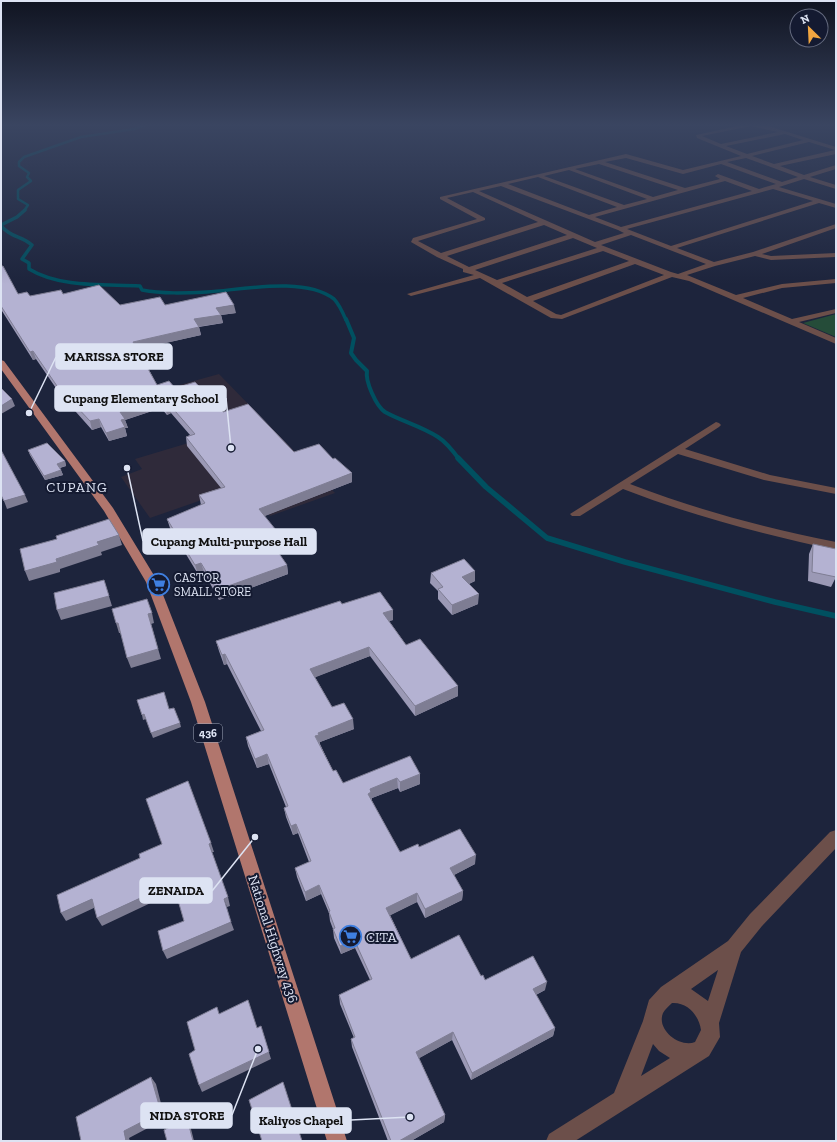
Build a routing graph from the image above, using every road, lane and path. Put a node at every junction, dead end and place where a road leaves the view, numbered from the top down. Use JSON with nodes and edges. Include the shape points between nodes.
{"nodes":[{"id":1,"x":533,"y":177,"type":"edge"},
{"id":2,"x":543,"y":177,"type":"edge"},
{"id":3,"x":594,"y":177,"type":"edge"},
{"id":4,"x":645,"y":177,"type":"edge"},
{"id":5,"x":721,"y":177,"type":"edge"},
{"id":6,"x":763,"y":177,"type":"edge"},
{"id":7,"x":803,"y":177,"type":"edge"},
{"id":8,"x":804,"y":177,"type":"edge"},
{"id":9,"x":725,"y":179,"type":"junction"},
{"id":10,"x":502,"y":184,"type":"junction"},
{"id":11,"x":781,"y":184,"type":"junction"},
{"id":12,"x":773,"y":187,"type":"junction"},
{"id":13,"x":836,"y":187,"type":"edge"},
{"id":14,"x":473,"y":190,"type":"junction"},
{"id":15,"x":684,"y":190,"type":"junction"},
{"id":16,"x":758,"y":191,"type":"junction"},
{"id":17,"x":653,"y":198,"type":"junction"},
{"id":18,"x":816,"y":202,"type":"junction"},
{"id":19,"x":836,"y":206,"type":"edge"},
{"id":20,"x":623,"y":207,"type":"junction"},
{"id":21,"x":589,"y":217,"type":"junction"},
{"id":22,"x":545,"y":222,"type":"junction"},
{"id":23,"x":836,"y":226,"type":"edge"},
{"id":24,"x":620,"y":229,"type":"junction"},
{"id":25,"x":823,"y":231,"type":"junction"},
{"id":26,"x":630,"y":233,"type":"junction"},
{"id":27,"x":836,"y":233,"type":"edge"},
{"id":28,"x":574,"y":235,"type":"junction"},
{"id":29,"x":597,"y":244,"type":"junction"},
{"id":30,"x":605,"y":248,"type":"junction"},
{"id":31,"x":670,"y":248,"type":"junction"},
{"id":32,"x":755,"y":254,"type":"junction"},
{"id":33,"x":836,"y":255,"type":"edge"},
{"id":34,"x":438,"y":256,"type":"junction"},
{"id":35,"x":636,"y":261,"type":"junction"},
{"id":36,"x":713,"y":264,"type":"junction"},
{"id":37,"x":466,"y":270,"type":"junction"},
{"id":38,"x":670,"y":274,"type":"junction"},
{"id":39,"x":682,"y":275,"type":"junction"},
{"id":40,"x":479,"y":276,"type":"junction"},
{"id":41,"x":836,"y":281,"type":"edge"},
{"id":42,"x":496,"y":283,"type":"junction"},
{"id":43,"x":411,"y":294,"type":"dead end"},
{"id":44,"x":735,"y":298,"type":"junction"},
{"id":45,"x":527,"y":300,"type":"junction"},
{"id":46,"x":836,"y":311,"type":"edge"},
{"id":47,"x":790,"y":322,"type":"junction"},
{"id":48,"x":836,"y":341,"type":"edge"},
{"id":49,"x":1,"y":364,"type":"edge"},
{"id":50,"x":716,"y":425,"type":"dead end"},
{"id":51,"x":676,"y":450,"type":"junction"},
{"id":52,"x":622,"y":485,"type":"junction"},
{"id":53,"x":836,"y":491,"type":"edge"},
{"id":54,"x":576,"y":514,"type":"dead end"},
{"id":55,"x":836,"y":546,"type":"edge"},
{"id":56,"x":836,"y":838,"type":"edge"},
{"id":57,"x":734,"y":947,"type":"junction"},
{"id":58,"x":668,"y":994,"type":"junction"},
{"id":59,"x":652,"y":1023,"type":"junction"},
{"id":60,"x":710,"y":1023,"type":"junction"},
{"id":61,"x":694,"y":1054,"type":"junction"},
{"id":62,"x":621,"y":1101,"type":"junction"},
{"id":63,"x":337,"y":1141,"type":"edge"},
{"id":64,"x":556,"y":1141,"type":"edge"}],
"edges":[{"from":1,"to":10,"type":"street"},
{"from":2,"to":20,"type":"street"},
{"from":3,"to":17,"type":"street"},
{"from":4,"to":15,"type":"street"},
{"from":5,"to":9,"type":"street"},
{"from":6,"to":11,"type":"street"},
{"from":7,"to":11,"type":"street"},
{"from":8,"to":13,"type":"street"},
{"from":9,"to":15,"type":"street"},
{"from":9,"to":16,"type":"street"},
{"from":10,"to":14,"type":"street"},
{"from":10,"to":21,"type":"street"},
{"from":11,"to":12,"type":"street"},
{"from":12,"to":16,"type":"street"},
{"from":12,"to":18,"type":"street"},
{"from":14,"to":22,"type":"street"},
{"from":14,"to":34,"type":"street","via":[[442,198],[480,216],[482,220],[416,239],[414,242]]},
{"from":15,"to":17,"type":"street"},
{"from":16,"to":24,"type":"street"},
{"from":17,"to":20,"type":"street"},
{"from":18,"to":19,"type":"street"},
{"from":18,"to":31,"type":"street"},
{"from":20,"to":21,"type":"street"},
{"from":21,"to":24,"type":"street"},
{"from":22,"to":28,"type":"street"},
{"from":22,"to":34,"type":"street"},
{"from":23,"to":25,"type":"street"},
{"from":24,"to":26,"type":"street"},
{"from":25,"to":27,"type":"street"},
{"from":25,"to":32,"type":"street"},
{"from":26,"to":29,"type":"street"},
{"from":26,"to":31,"type":"street"},
{"from":28,"to":29,"type":"street"},
{"from":28,"to":37,"type":"street"},
{"from":29,"to":30,"type":"street"},
{"from":30,"to":35,"type":"street"},
{"from":30,"to":42,"type":"street"},
{"from":31,"to":36,"type":"street"},
{"from":32,"to":33,"type":"street","via":[[771,258]]},
{"from":32,"to":36,"type":"street"},
{"from":34,"to":37,"type":"street"},
{"from":35,"to":38,"type":"street"},
{"from":35,"to":45,"type":"street"},
{"from":36,"to":39,"type":"street"},
{"from":37,"to":40,"type":"street"},
{"from":38,"to":39,"type":"street"},
{"from":38,"to":45,"type":"street","via":[[562,317],[554,316]]},
{"from":39,"to":44,"type":"street"},
{"from":40,"to":42,"type":"street"},
{"from":40,"to":43,"type":"street"},
{"from":41,"to":44,"type":"street","via":[[782,286]]},
{"from":42,"to":45,"type":"street"},
{"from":44,"to":47,"type":"street"},
{"from":46,"to":47,"type":"street"},
{"from":47,"to":48,"type":"street"},
{"from":49,"to":63,"type":"main road","name":"National Highway 436","number":"436","via":[[109,510],[152,582],[198,702]]},
{"from":50,"to":51,"type":"street"},
{"from":51,"to":52,"type":"street"},
{"from":51,"to":53,"type":"street","via":[[768,478]]},
{"from":52,"to":54,"type":"street"},
{"from":52,"to":55,"type":"street","via":[[732,522]]},
{"from":56,"to":57,"type":"street","via":[[756,920]]},
{"from":57,"to":58,"type":"street"},
{"from":57,"to":60,"type":"street"},
{"from":58,"to":59,"type":"street","via":[[658,1000],[653,1010]]},
{"from":58,"to":60,"type":"street","via":[[681,994],[693,1000],[704,1010]]},
{"from":59,"to":61,"type":"street","via":[[658,1037],[668,1047],[682,1054]]},
{"from":59,"to":62,"type":"street"},
{"from":60,"to":61,"type":"street","via":[[710,1036],[705,1047]]},
{"from":61,"to":62,"type":"street"},
{"from":62,"to":64,"type":"street"}]}
